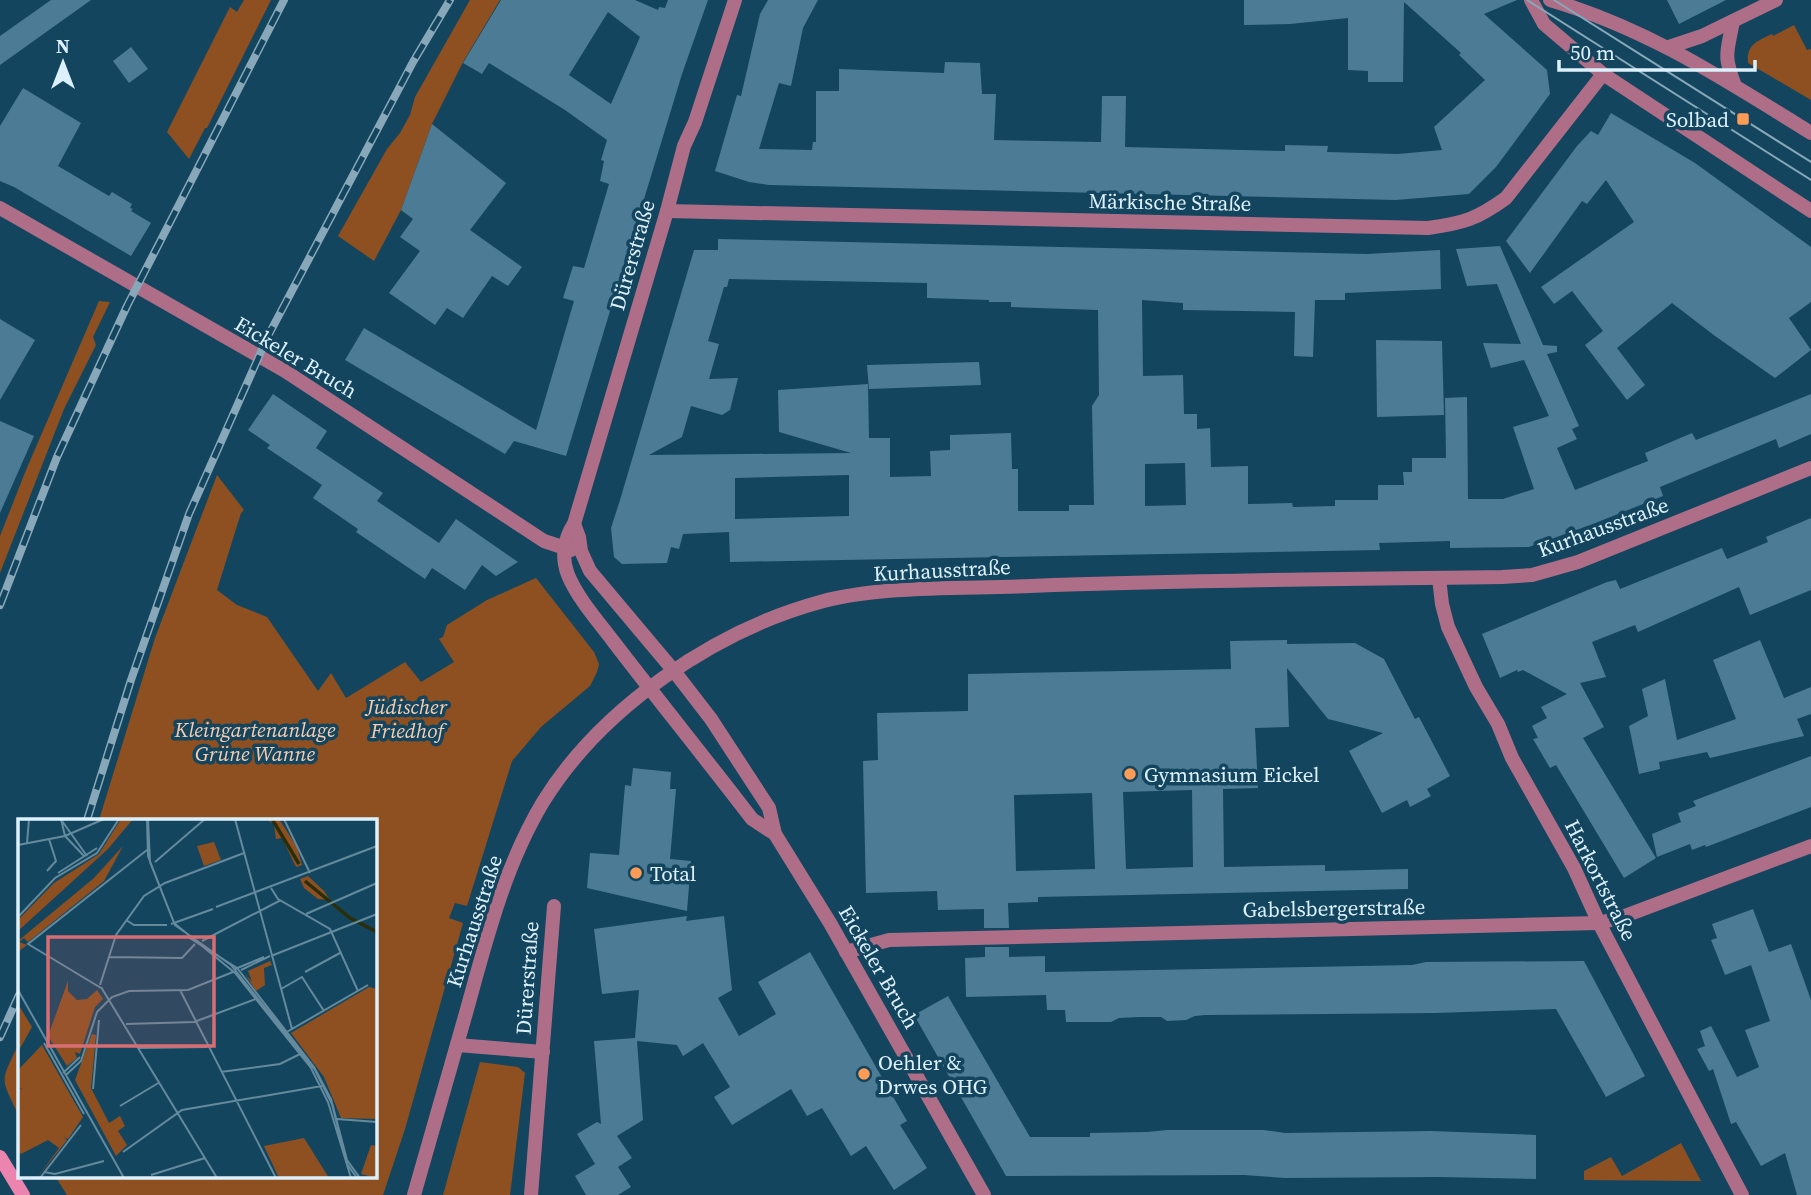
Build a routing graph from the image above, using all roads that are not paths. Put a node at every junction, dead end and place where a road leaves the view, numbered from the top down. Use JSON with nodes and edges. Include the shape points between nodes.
{"nodes":[{"id":1,"x":735,"y":0,"type":"edge"},
{"id":2,"x":1531,"y":0,"type":"edge"},
{"id":3,"x":1550,"y":0,"type":"edge"},
{"id":4,"x":1776,"y":0,"type":"edge"},
{"id":5,"x":1733,"y":21,"type":"junction"},
{"id":6,"x":1669,"y":47,"type":"junction"},
{"id":7,"x":1603,"y":74,"type":"junction"},
{"id":8,"x":1735,"y":86,"type":"junction"},
{"id":9,"x":1811,"y":133,"type":"edge"},
{"id":10,"x":0,"y":208,"type":"edge"},
{"id":11,"x":667,"y":211,"type":"junction"},
{"id":12,"x":1811,"y":211,"type":"edge"},
{"id":13,"x":1811,"y":468,"type":"edge"},
{"id":14,"x":574,"y":524,"type":"junction"},
{"id":15,"x":564,"y":549,"type":"junction"},
{"id":16,"x":581,"y":551,"type":"junction"},
{"id":17,"x":1439,"y":578,"type":"junction"},
{"id":18,"x":674,"y":671,"type":"junction"},
{"id":19,"x":649,"y":690,"type":"junction"},
{"id":20,"x":775,"y":834,"type":"junction"},
{"id":21,"x":1811,"y":846,"type":"edge"},
{"id":22,"x":554,"y":906,"type":"dead end"},
{"id":23,"x":1599,"y":923,"type":"junction"},
{"id":24,"x":846,"y":952,"type":"junction"},
{"id":25,"x":457,"y":1045,"type":"junction"},
{"id":26,"x":543,"y":1052,"type":"junction"},
{"id":27,"x":0,"y":1157,"type":"edge"},
{"id":28,"x":23,"y":1195,"type":"edge"},
{"id":29,"x":414,"y":1195,"type":"edge"},
{"id":30,"x":531,"y":1195,"type":"edge"},
{"id":31,"x":984,"y":1195,"type":"edge"},
{"id":32,"x":1742,"y":1195,"type":"edge"}],
"edges":[{"from":1,"to":11,"type":"street","name":"Dürerstraße","via":[[684,146]]},
{"from":2,"to":7,"type":"street","via":[[1544,24]]},
{"from":3,"to":6,"type":"street"},
{"from":4,"to":5,"type":"street"},
{"from":5,"to":6,"type":"street"},
{"from":5,"to":8,"type":"street","via":[[1726,61]]},
{"from":6,"to":8,"type":"street"},
{"from":7,"to":11,"type":"street","name":"Märkische Straße","via":[[1506,198],[1462,224],[1415,228]]},
{"from":7,"to":12,"type":"street"},
{"from":8,"to":9,"type":"street"},
{"from":10,"to":15,"type":"street","name":"Eickeler Bruch","via":[[285,371],[544,541]]},
{"from":11,"to":14,"type":"street","name":"Dürerstraße"},
{"from":13,"to":17,"type":"street","name":"Kurhausstraße","via":[[1556,569],[1532,575]]},
{"from":14,"to":15,"type":"street"},
{"from":14,"to":16,"type":"street","name":"Eickeler Bruch"},
{"from":15,"to":16,"type":"street","name":"Eickeler Bruch"},
{"from":15,"to":19,"type":"street","name":"Eickeler Bruch","via":[[576,591]]},
{"from":16,"to":18,"type":"street","name":"Eickeler Bruch","via":[[590,571]]},
{"from":17,"to":18,"type":"street","name":"Kurhausstraße","via":[[872,593],[779,614]]},
{"from":17,"to":23,"type":"street","name":"Harkortstraße","via":[[1448,627]]},
{"from":18,"to":19,"type":"street","name":"Kurhausstraße"},
{"from":18,"to":20,"type":"street","name":"Eickeler Bruch","via":[[769,808]]},
{"from":19,"to":20,"type":"street","name":"Eickeler Bruch","via":[[752,819]]},
{"from":19,"to":25,"type":"street","name":"Kurhausstraße","via":[[601,728],[543,803],[509,871]]},
{"from":20,"to":24,"type":"street","name":"Eickeler Bruch"},
{"from":21,"to":23,"type":"street","name":"Gabelsbergerstraße"},
{"from":22,"to":26,"type":"street","name":"Dürerstraße"},
{"from":23,"to":24,"type":"street","name":"Gabelsbergerstraße","via":[[889,940]]},
{"from":23,"to":32,"type":"street","name":"Harkortstraße"},
{"from":24,"to":31,"type":"street","name":"Eickeler Bruch"},
{"from":25,"to":26,"type":"street","name":"Dürerstraße"},
{"from":25,"to":29,"type":"street","name":"Kurhausstraße"},
{"from":26,"to":30,"type":"street","name":"Dürerstraße"},
{"from":27,"to":28,"type":"main road"}]}
